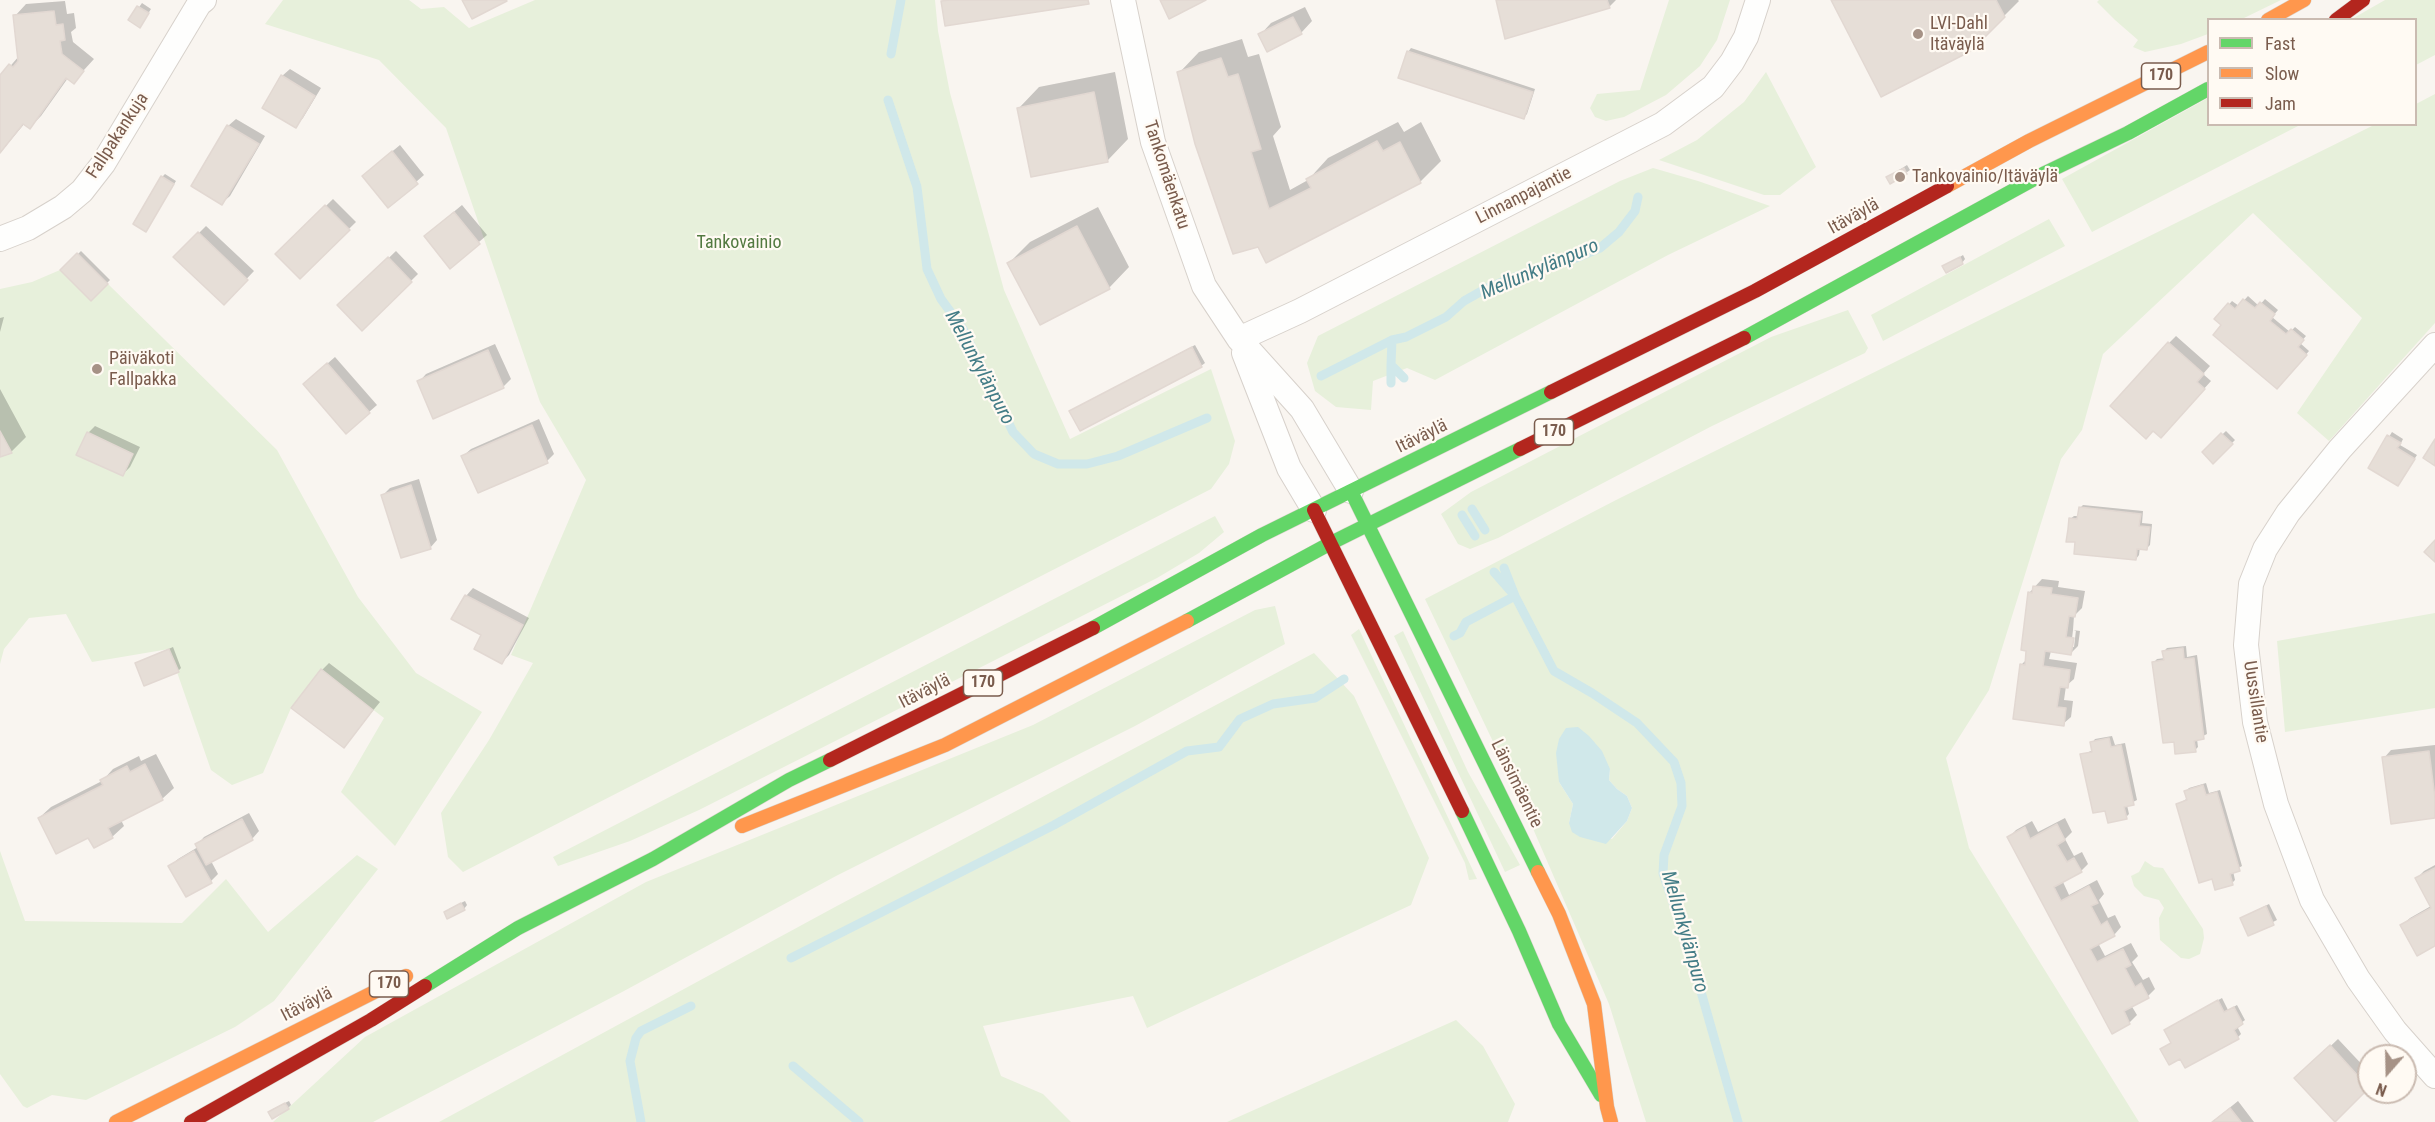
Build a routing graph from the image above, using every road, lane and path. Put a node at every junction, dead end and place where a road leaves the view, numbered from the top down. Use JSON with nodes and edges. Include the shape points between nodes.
{"nodes":[{"id":1,"x":204,"y":0,"type":"edge"},
{"id":2,"x":1123,"y":0,"type":"edge"},
{"id":3,"x":1758,"y":0,"type":"edge"},
{"id":4,"x":2304,"y":0,"type":"edge"},
{"id":5,"x":2363,"y":0,"type":"edge"},
{"id":6,"x":2272,"y":18,"type":"edge"},
{"id":7,"x":2339,"y":18,"type":"edge"},
{"id":8,"x":2207,"y":52,"type":"edge"},
{"id":9,"x":2207,"y":90,"type":"edge"},
{"id":10,"x":0,"y":239,"type":"edge"},
{"id":11,"x":1239,"y":339,"type":"junction"},
{"id":12,"x":2435,"y":345,"type":"edge"},
{"id":13,"x":1351,"y":491,"type":"junction"},
{"id":14,"x":1314,"y":510,"type":"junction"},
{"id":15,"x":1369,"y":525,"type":"junction"},
{"id":16,"x":1331,"y":543,"type":"junction"},
{"id":17,"x":653,"y":860,"type":"junction"},
{"id":18,"x":518,"y":928,"type":"junction"},
{"id":19,"x":444,"y":958,"type":"dead end"},
{"id":20,"x":424,"y":968,"type":"dead end"},
{"id":21,"x":2435,"y":1076,"type":"edge"},
{"id":22,"x":1607,"y":1107,"type":"junction"},
{"id":23,"x":116,"y":1122,"type":"edge"},
{"id":24,"x":191,"y":1122,"type":"edge"},
{"id":25,"x":1611,"y":1122,"type":"edge"}],
"edges":[{"from":1,"to":10,"type":"street","name":"Fallpakankuja","via":[[103,164],[82,191],[28,228]]},
{"from":2,"to":11,"type":"street","name":"Tankomäenkatu","via":[[1156,153],[1204,286]]},
{"from":3,"to":11,"type":"street","name":"Linnanpajantie","via":[[1746,37],[1713,87],[1663,124]]},
{"from":4,"to":6,"type":"main road"},
{"from":5,"to":7,"type":"main road"},
{"from":8,"to":13,"type":"main road","name":"Itäväylä","number":"170","via":[[2029,141],[1755,291]]},
{"from":9,"to":15,"type":"main road","name":"Itäväylä","number":"170","via":[[2045,173],[1778,321]]},
{"from":11,"to":13,"type":"street","name":"Tankomäenkatu","via":[[1302,409]]},
{"from":11,"to":14,"type":"street","name":"Tankomäenkatu","via":[[1289,468]]},
{"from":12,"to":21,"type":"street","name":"Uussillantie","via":[[2340,449],[2288,513],[2265,549],[2251,584],[2246,645],[2255,722],[2276,804],[2312,900],[2358,979],[2395,1031]]},
{"from":13,"to":14,"type":"main road","name":"Itäväylä","number":"170"},
{"from":13,"to":15,"type":"main road","name":"Länsimäentie"},
{"from":14,"to":16,"type":"main road","name":"Länsimäentie"},
{"from":14,"to":17,"type":"main road","name":"Itäväylä","number":"170","via":[[1116,616],[789,780]]},
{"from":15,"to":16,"type":"main road","name":"Itäväylä","number":"170"},
{"from":15,"to":22,"type":"main road","name":"Länsimäentie","via":[[1559,914],[1594,1004]]},
{"from":16,"to":17,"type":"main road","name":"Itäväylä","number":"170","via":[[945,745]]},
{"from":16,"to":22,"type":"main road","name":"Länsimäentie","via":[[1520,931],[1559,1024]]},
{"from":17,"to":18,"type":"main road","name":"Itäväylä","number":"170"},
{"from":18,"to":19,"type":"main road","name":"Itäväylä","number":"170"},
{"from":18,"to":24,"type":"main road","name":"Itäväylä","number":"170","via":[[371,1020]]},
{"from":20,"to":23,"type":"main road","name":"Itäväylä","number":"170"},
{"from":22,"to":25,"type":"main road","name":"Länsimäentie"}]}
